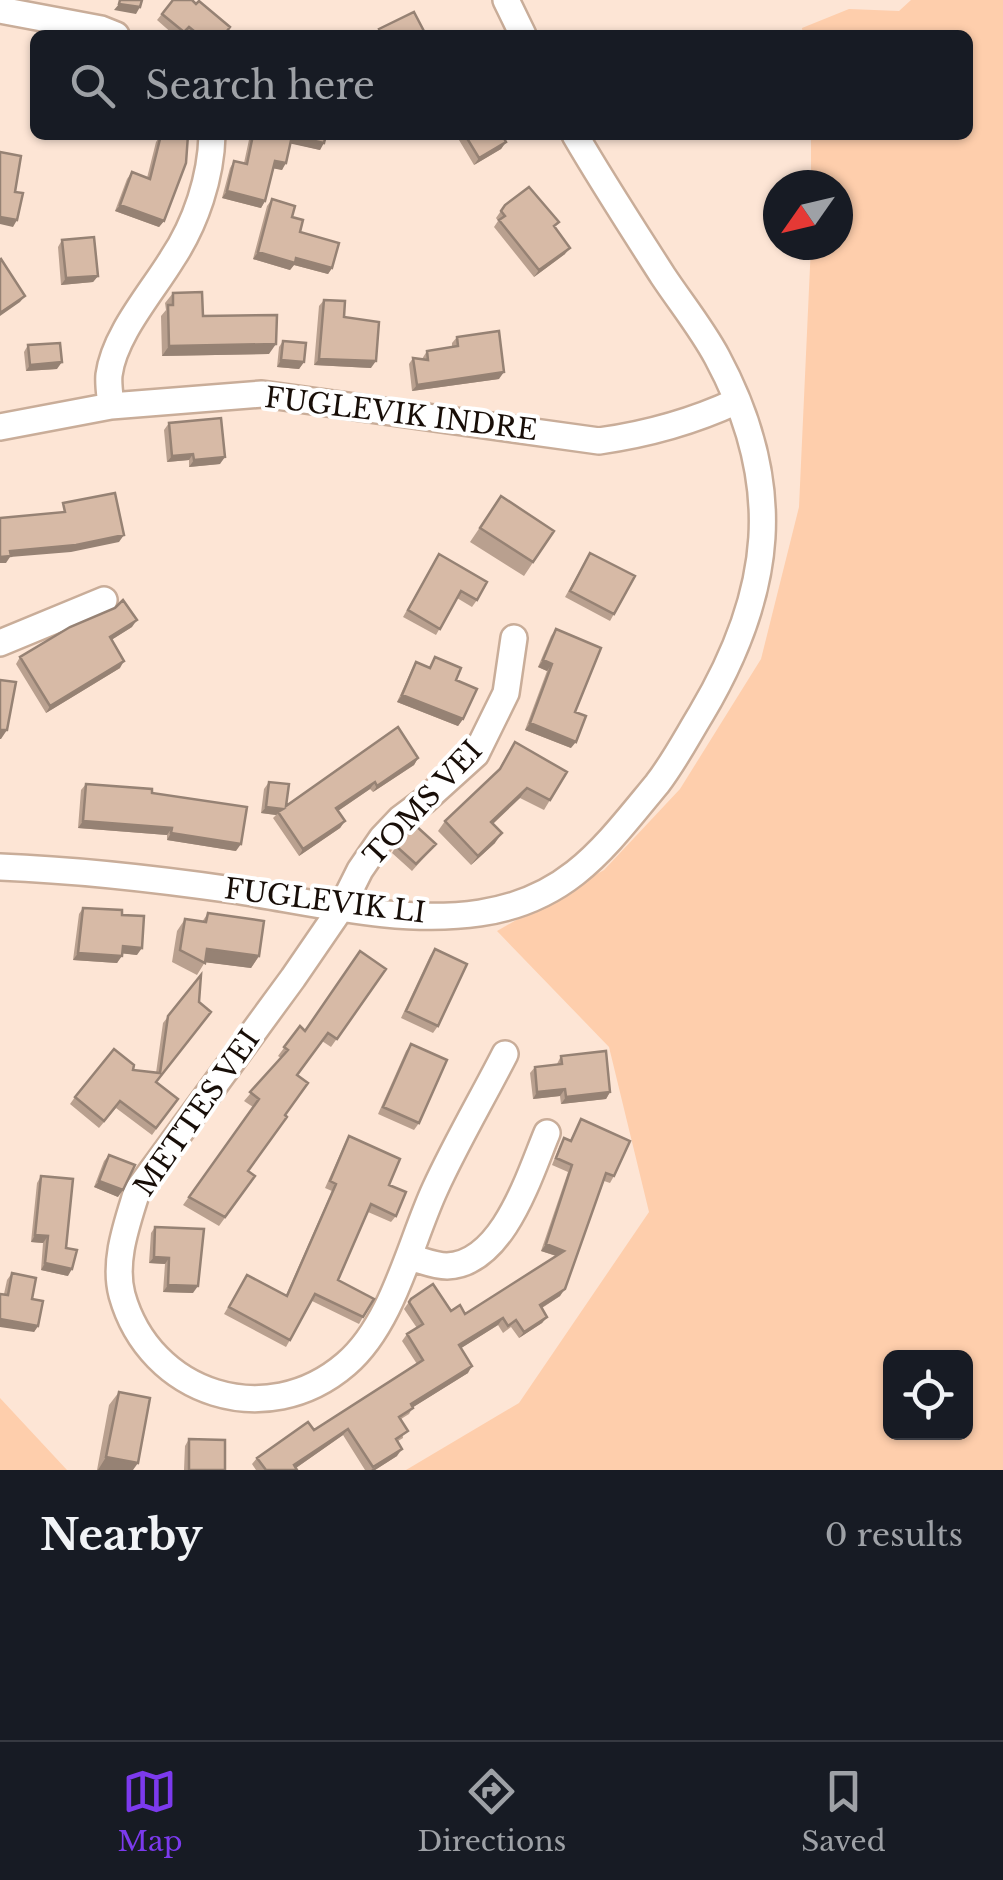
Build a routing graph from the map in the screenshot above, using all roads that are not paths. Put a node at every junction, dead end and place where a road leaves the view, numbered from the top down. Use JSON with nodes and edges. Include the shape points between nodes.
{"nodes":[{"id":1,"x":506,"y":0,"type":"edge"},
{"id":2,"x":0,"y":10,"type":"edge"},
{"id":3,"x":96,"y":30,"type":"edge"},
{"id":4,"x":521,"y":30,"type":"edge"},
{"id":5,"x":212,"y":140,"type":"edge"},
{"id":6,"x":578,"y":140,"type":"edge"},
{"id":7,"x":737,"y":401,"type":"junction"},
{"id":8,"x":111,"y":406,"type":"junction"},
{"id":9,"x":0,"y":427,"type":"edge"},
{"id":10,"x":104,"y":600,"type":"dead end"},
{"id":11,"x":514,"y":638,"type":"dead end"},
{"id":12,"x":0,"y":643,"type":"edge"},
{"id":13,"x":0,"y":867,"type":"edge"},
{"id":14,"x":341,"y":908,"type":"junction"},
{"id":15,"x":505,"y":1054,"type":"dead end"},
{"id":16,"x":547,"y":1133,"type":"dead end"},
{"id":17,"x":409,"y":1256,"type":"junction"}],
"edges":[{"from":1,"to":4,"type":"street"},
{"from":2,"to":3,"type":"street"},
{"from":5,"to":8,"type":"street","via":[[212,164],[175,256],[114,354]]},
{"from":6,"to":7,"type":"street","name":"FUGLEVIK LI","via":[[717,356]]},
{"from":7,"to":8,"type":"street","name":"FUGLEVIK INDRE","via":[[692,421],[599,441],[262,394]]},
{"from":7,"to":14,"type":"street","name":"FUGLEVIK LI","via":[[756,456],[764,542],[732,662],[667,771],[604,847],[565,883],[537,898],[480,914]]},
{"from":8,"to":9,"type":"street","name":"FUGLEVIK INDRE"},
{"from":10,"to":12,"type":"street"},
{"from":11,"to":14,"type":"street","name":"TOMS VEI","via":[[506,693],[476,754],[382,838]]},
{"from":13,"to":14,"type":"street","name":"FUGLEVIK LI"},
{"from":14,"to":17,"type":"street","name":"METTES VEI","via":[[138,1192],[119,1264],[122,1293],[145,1343],[172,1368],[207,1391],[245,1401],[276,1398],[347,1363],[372,1333]]},
{"from":15,"to":17,"type":"street","name":"METTES VEI","via":[[434,1190]]},
{"from":16,"to":17,"type":"street","via":[[503,1229],[480,1256],[442,1266]]}]}
